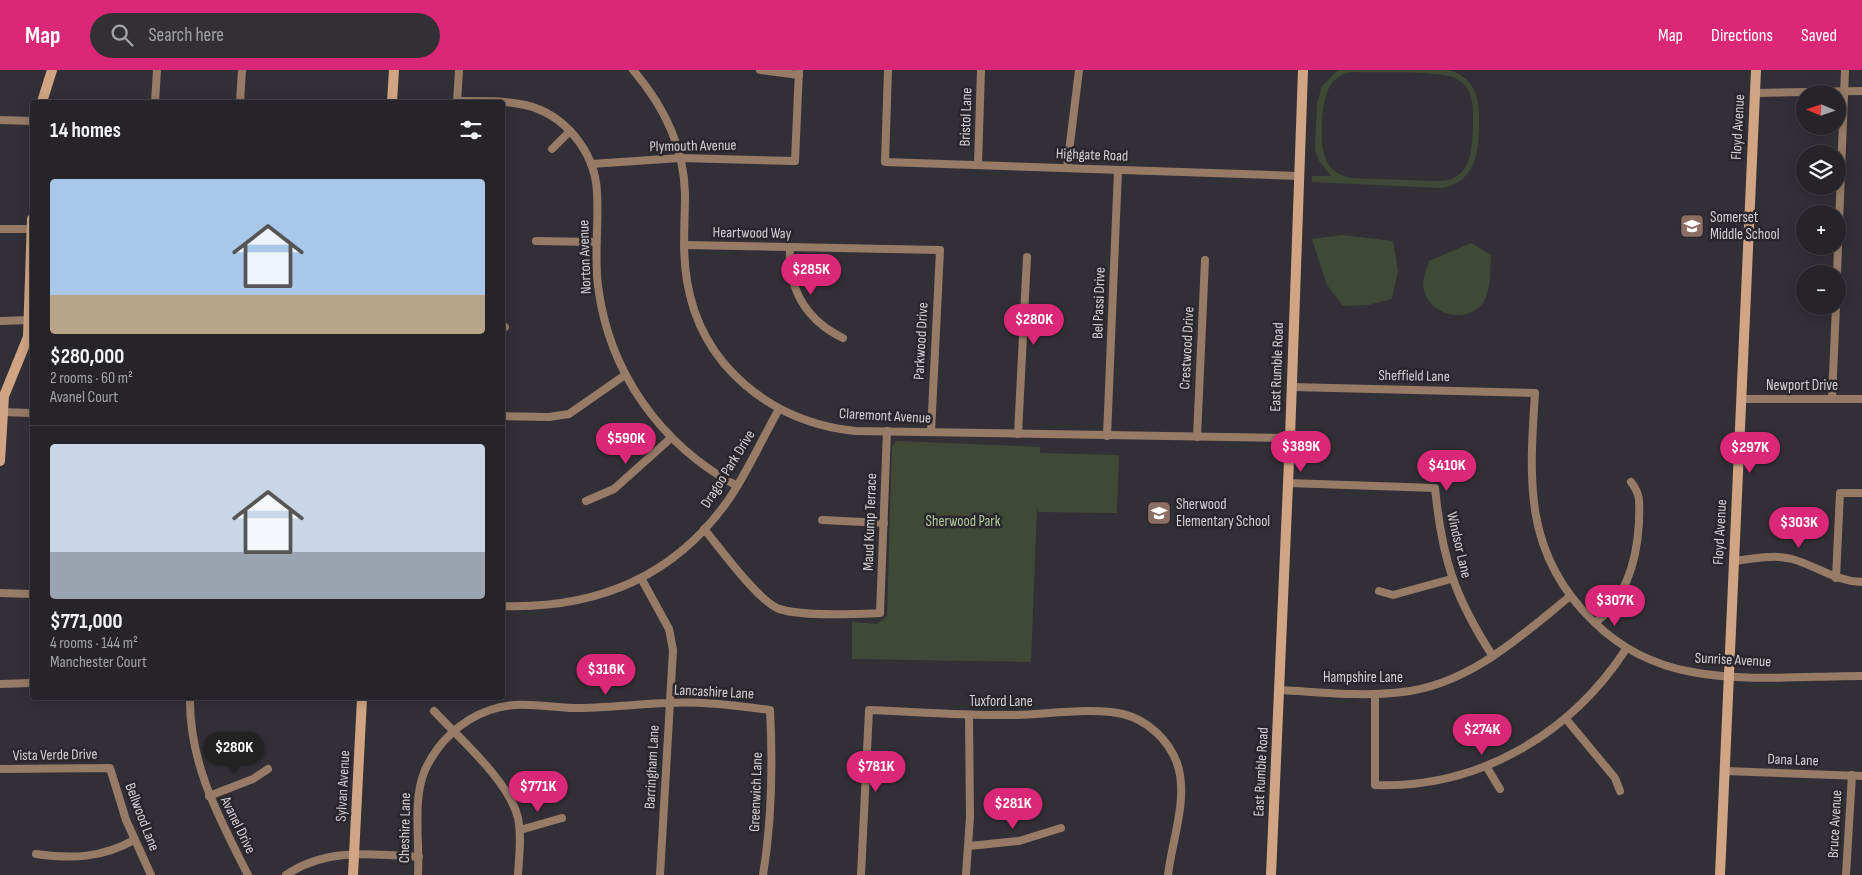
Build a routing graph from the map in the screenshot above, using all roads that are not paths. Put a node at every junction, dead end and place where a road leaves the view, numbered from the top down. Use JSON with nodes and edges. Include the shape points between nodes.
{"nodes":[{"id":1,"x":52,"y":70,"type":"edge"},
{"id":2,"x":157,"y":70,"type":"edge"},
{"id":3,"x":242,"y":70,"type":"edge"},
{"id":4,"x":394,"y":70,"type":"edge"},
{"id":5,"x":459,"y":70,"type":"edge"},
{"id":6,"x":633,"y":70,"type":"edge"},
{"id":7,"x":760,"y":70,"type":"edge"},
{"id":8,"x":888,"y":70,"type":"edge"},
{"id":9,"x":981,"y":70,"type":"edge"},
{"id":10,"x":1079,"y":70,"type":"edge"},
{"id":11,"x":1303,"y":70,"type":"edge"},
{"id":12,"x":1756,"y":70,"type":"edge"},
{"id":13,"x":1845,"y":70,"type":"edge"},
{"id":14,"x":799,"y":72,"type":"edge"},
{"id":15,"x":1846,"y":85,"type":"edge"},
{"id":16,"x":1846,"y":91,"type":"edge"},
{"id":17,"x":1862,"y":91,"type":"edge"},
{"id":18,"x":1796,"y":92,"type":"edge"},
{"id":19,"x":1755,"y":93,"type":"junction"},
{"id":20,"x":43,"y":100,"type":"edge"},
{"id":21,"x":155,"y":100,"type":"edge"},
{"id":22,"x":240,"y":100,"type":"edge"},
{"id":23,"x":392,"y":100,"type":"edge"},
{"id":24,"x":457,"y":100,"type":"edge"},
{"id":25,"x":505,"y":104,"type":"edge"},
{"id":26,"x":0,"y":120,"type":"edge"},
{"id":27,"x":30,"y":121,"type":"edge"},
{"id":28,"x":570,"y":131,"type":"junction"},
{"id":29,"x":1844,"y":135,"type":"edge"},
{"id":30,"x":552,"y":149,"type":"dead end"},
{"id":31,"x":680,"y":158,"type":"junction"},
{"id":32,"x":591,"y":164,"type":"junction"},
{"id":33,"x":978,"y":164,"type":"junction"},
{"id":34,"x":1067,"y":168,"type":"junction"},
{"id":35,"x":1118,"y":170,"type":"junction"},
{"id":36,"x":1298,"y":176,"type":"junction"},
{"id":37,"x":0,"y":229,"type":"edge"},
{"id":38,"x":30,"y":229,"type":"edge"},
{"id":39,"x":536,"y":241,"type":"dead end"},
{"id":40,"x":596,"y":242,"type":"junction"},
{"id":41,"x":684,"y":246,"type":"junction"},
{"id":42,"x":790,"y":248,"type":"junction"},
{"id":43,"x":940,"y":250,"type":"joint"},
{"id":44,"x":1027,"y":257,"type":"dead end"},
{"id":45,"x":1205,"y":260,"type":"dead end"},
{"id":46,"x":1837,"y":265,"type":"edge"},
{"id":47,"x":1836,"y":315,"type":"edge"},
{"id":48,"x":30,"y":320,"type":"joint"},
{"id":49,"x":0,"y":321,"type":"edge"},
{"id":50,"x":843,"y":338,"type":"dead end"},
{"id":51,"x":626,"y":375,"type":"junction"},
{"id":52,"x":1292,"y":387,"type":"junction"},
{"id":53,"x":1535,"y":393,"type":"joint"},
{"id":54,"x":1832,"y":398,"type":"junction"},
{"id":55,"x":1741,"y":399,"type":"junction"},
{"id":56,"x":1862,"y":399,"type":"edge"},
{"id":57,"x":779,"y":409,"type":"junction"},
{"id":58,"x":1,"y":412,"type":"edge"},
{"id":59,"x":30,"y":413,"type":"edge"},
{"id":60,"x":505,"y":416,"type":"edge"},
{"id":61,"x":887,"y":431,"type":"junction"},
{"id":62,"x":931,"y":432,"type":"junction"},
{"id":63,"x":1018,"y":434,"type":"junction"},
{"id":64,"x":1107,"y":436,"type":"junction"},
{"id":65,"x":1197,"y":437,"type":"junction"},
{"id":66,"x":671,"y":438,"type":"junction"},
{"id":67,"x":1290,"y":438,"type":"junction"},
{"id":68,"x":0,"y":461,"type":"edge"},
{"id":69,"x":1631,"y":482,"type":"dead end"},
{"id":70,"x":1288,"y":483,"type":"junction"},
{"id":71,"x":737,"y":486,"type":"junction"},
{"id":72,"x":1862,"y":493,"type":"edge"},
{"id":73,"x":586,"y":501,"type":"dead end"},
{"id":74,"x":822,"y":520,"type":"dead end"},
{"id":75,"x":884,"y":523,"type":"junction"},
{"id":76,"x":704,"y":529,"type":"junction"},
{"id":77,"x":1734,"y":561,"type":"junction"},
{"id":78,"x":641,"y":578,"type":"junction"},
{"id":79,"x":1836,"y":578,"type":"junction"},
{"id":80,"x":1451,"y":579,"type":"junction"},
{"id":81,"x":1862,"y":582,"type":"edge"},
{"id":82,"x":1379,"y":591,"type":"dead end"},
{"id":83,"x":0,"y":594,"type":"edge"},
{"id":84,"x":30,"y":594,"type":"edge"},
{"id":85,"x":1569,"y":597,"type":"junction"},
{"id":86,"x":505,"y":606,"type":"edge"},
{"id":87,"x":1595,"y":623,"type":"junction"},
{"id":88,"x":1626,"y":649,"type":"junction"},
{"id":89,"x":1492,"y":656,"type":"junction"},
{"id":90,"x":1729,"y":676,"type":"junction"},
{"id":91,"x":1862,"y":676,"type":"edge"},
{"id":92,"x":0,"y":684,"type":"edge"},
{"id":93,"x":30,"y":684,"type":"edge"},
{"id":94,"x":1280,"y":690,"type":"junction"},
{"id":95,"x":1374,"y":694,"type":"junction"},
{"id":96,"x":190,"y":700,"type":"edge"},
{"id":97,"x":362,"y":700,"type":"edge"},
{"id":98,"x":669,"y":703,"type":"junction"},
{"id":99,"x":770,"y":710,"type":"joint"},
{"id":100,"x":434,"y":711,"type":"dead end"},
{"id":101,"x":969,"y":715,"type":"junction"},
{"id":102,"x":1566,"y":719,"type":"junction"},
{"id":103,"x":453,"y":732,"type":"junction"},
{"id":104,"x":1486,"y":766,"type":"junction"},
{"id":105,"x":110,"y":768,"type":"joint"},
{"id":106,"x":0,"y":770,"type":"edge"},
{"id":107,"x":268,"y":770,"type":"dead end"},
{"id":108,"x":1724,"y":771,"type":"junction"},
{"id":109,"x":1852,"y":776,"type":"junction"},
{"id":110,"x":1862,"y":776,"type":"edge"},
{"id":111,"x":1500,"y":789,"type":"dead end"},
{"id":112,"x":1620,"y":791,"type":"dead end"},
{"id":113,"x":209,"y":796,"type":"junction"},
{"id":114,"x":562,"y":818,"type":"dead end"},
{"id":115,"x":1061,"y":828,"type":"dead end"},
{"id":116,"x":520,"y":830,"type":"junction"},
{"id":117,"x":134,"y":840,"type":"junction"},
{"id":118,"x":969,"y":846,"type":"junction"},
{"id":119,"x":355,"y":852,"type":"junction"},
{"id":120,"x":36,"y":854,"type":"dead end"},
{"id":121,"x":419,"y":857,"type":"junction"},
{"id":122,"x":151,"y":875,"type":"edge"},
{"id":123,"x":248,"y":875,"type":"edge"},
{"id":124,"x":286,"y":875,"type":"edge"},
{"id":125,"x":354,"y":875,"type":"edge"},
{"id":126,"x":418,"y":875,"type":"edge"},
{"id":127,"x":518,"y":875,"type":"edge"},
{"id":128,"x":660,"y":875,"type":"edge"},
{"id":129,"x":763,"y":875,"type":"edge"},
{"id":130,"x":861,"y":875,"type":"edge"},
{"id":131,"x":966,"y":875,"type":"edge"},
{"id":132,"x":1168,"y":875,"type":"edge"},
{"id":133,"x":1271,"y":875,"type":"edge"},
{"id":134,"x":1720,"y":875,"type":"edge"},
{"id":135,"x":1846,"y":875,"type":"edge"}],
"edges":[{"from":1,"to":20,"type":"street"},
{"from":2,"to":21,"type":"street"},
{"from":3,"to":22,"type":"street"},
{"from":4,"to":23,"type":"street"},
{"from":5,"to":24,"type":"street"},
{"from":6,"to":31,"type":"street","name":"Claremont Avenue","via":[[658,102]]},
{"from":7,"to":14,"type":"street"},
{"from":8,"to":33,"type":"street","name":"Highgate Road","via":[[885,162]]},
{"from":9,"to":33,"type":"street","name":"Bristol Lane"},
{"from":10,"to":34,"type":"street"},
{"from":11,"to":36,"type":"street","name":"East Rumble Road"},
{"from":12,"to":19,"type":"street","name":"Floyd Avenue"},
{"from":13,"to":15,"type":"street"},
{"from":14,"to":31,"type":"street","name":"Plymouth Avenue","via":[[795,160]]},
{"from":16,"to":17,"type":"street"},
{"from":18,"to":19,"type":"street"},
{"from":19,"to":55,"type":"street","name":"Floyd Avenue"},
{"from":25,"to":28,"type":"street","name":"Norton Avenue","via":[[526,105],[548,114]]},
{"from":26,"to":27,"type":"street"},
{"from":28,"to":30,"type":"street"},
{"from":28,"to":32,"type":"street","name":"Norton Avenue"},
{"from":29,"to":46,"type":"street"},
{"from":31,"to":32,"type":"street","name":"Plymouth Avenue"},
{"from":31,"to":41,"type":"street","name":"Claremont Avenue","via":[[685,192]]},
{"from":32,"to":40,"type":"street","name":"Norton Avenue","via":[[597,192]]},
{"from":33,"to":34,"type":"street","name":"Highgate Road"},
{"from":34,"to":35,"type":"street","name":"Highgate Road"},
{"from":35,"to":36,"type":"street","name":"Highgate Road"},
{"from":35,"to":64,"type":"street","name":"Bel Passi Drive"},
{"from":36,"to":52,"type":"street","name":"East Rumble Road"},
{"from":37,"to":38,"type":"street"},
{"from":39,"to":40,"type":"street"},
{"from":40,"to":51,"type":"street","name":"Norton Avenue","via":[[602,309]]},
{"from":41,"to":42,"type":"street","name":"Heartwood Way"},
{"from":41,"to":57,"type":"street","name":"Claremont Avenue","via":[[691,300],[713,349],[749,389]]},
{"from":42,"to":43,"type":"street","name":"Heartwood Way"},
{"from":42,"to":50,"type":"street","via":[[791,276],[799,298],[820,324]]},
{"from":43,"to":62,"type":"street","name":"Parkwood Drive"},
{"from":44,"to":63,"type":"street"},
{"from":45,"to":65,"type":"street","name":"Crestwood Drive"},
{"from":47,"to":54,"type":"street"},
{"from":48,"to":49,"type":"street"},
{"from":48,"to":58,"type":"street","via":[[28,337],[4,396]]},
{"from":51,"to":60,"type":"street","via":[[569,414]]},
{"from":51,"to":66,"type":"street","name":"Norton Avenue","via":[[645,407]]},
{"from":52,"to":53,"type":"street","name":"Sheffield Lane"},
{"from":52,"to":67,"type":"street","name":"East Rumble Road"},
{"from":53,"to":85,"type":"street","name":"Sunrise Avenue","via":[[1532,436],[1535,513],[1547,555]]},
{"from":54,"to":55,"type":"street","name":"Newport Drive"},
{"from":54,"to":56,"type":"street","name":"Newport Drive"},
{"from":55,"to":77,"type":"street","name":"Floyd Avenue"},
{"from":57,"to":61,"type":"street","name":"Claremont Avenue","via":[[800,419],[837,429]]},
{"from":57,"to":71,"type":"street","name":"Dragoo Park Drive"},
{"from":58,"to":59,"type":"street"},
{"from":58,"to":68,"type":"street"},
{"from":61,"to":62,"type":"street","name":"Claremont Avenue"},
{"from":61,"to":75,"type":"street","name":"Maud Kump Terrace"},
{"from":62,"to":63,"type":"street","name":"Claremont Avenue"},
{"from":63,"to":64,"type":"street","name":"Claremont Avenue"},
{"from":64,"to":65,"type":"street","name":"Claremont Avenue"},
{"from":65,"to":67,"type":"street","name":"Claremont Avenue"},
{"from":66,"to":71,"type":"street","name":"Norton Avenue","via":[[703,466]]},
{"from":66,"to":73,"type":"street","via":[[614,489]]},
{"from":67,"to":70,"type":"street","name":"East Rumble Road"},
{"from":69,"to":87,"type":"street","via":[[1639,493],[1636,556],[1620,592]]},
{"from":70,"to":80,"type":"street","name":"Windsor Lane","via":[[1435,488],[1440,533]]},
{"from":70,"to":94,"type":"street","name":"East Rumble Road"},
{"from":71,"to":76,"type":"street","name":"Dragoo Park Drive"},
{"from":72,"to":79,"type":"street","via":[[1840,493]]},
{"from":74,"to":75,"type":"street"},
{"from":75,"to":76,"type":"street","name":"Maud Kump Terrace","via":[[880,614],[794,612],[777,608],[764,598]]},
{"from":76,"to":78,"type":"street","name":"Dragoo Park Drive","via":[[672,558]]},
{"from":77,"to":79,"type":"street","via":[[1791,558]]},
{"from":77,"to":90,"type":"street","name":"Floyd Avenue"},
{"from":78,"to":86,"type":"street","name":"Dragoo Park Drive","via":[[586,600],[544,606]]},
{"from":78,"to":98,"type":"street","name":"Barringham Lane","via":[[672,639]]},
{"from":79,"to":81,"type":"street"},
{"from":80,"to":82,"type":"street","via":[[1393,595]]},
{"from":80,"to":89,"type":"street","name":"Windsor Lane"},
{"from":83,"to":84,"type":"street"},
{"from":85,"to":87,"type":"street","name":"Sunrise Avenue"},
{"from":85,"to":89,"type":"street","name":"Hampshire Lane"},
{"from":87,"to":88,"type":"street","name":"Sunrise Avenue"},
{"from":88,"to":90,"type":"street","name":"Sunrise Avenue","via":[[1676,669]]},
{"from":88,"to":102,"type":"street","via":[[1600,685]]},
{"from":89,"to":95,"type":"street","name":"Hampshire Lane","via":[[1449,680],[1403,692]]},
{"from":90,"to":91,"type":"street","name":"Sunrise Avenue"},
{"from":90,"to":108,"type":"street","name":"Floyd Avenue"},
{"from":92,"to":93,"type":"street"},
{"from":94,"to":95,"type":"street","name":"Hampshire Lane"},
{"from":94,"to":133,"type":"street","name":"East Rumble Road"},
{"from":95,"to":104,"type":"street","via":[[1376,785],[1437,780]]},
{"from":96,"to":113,"type":"street","name":"Avanel Drive","via":[[194,744]]},
{"from":97,"to":119,"type":"street","name":"Sylvan Avenue"},
{"from":98,"to":99,"type":"street","name":"Lancashire Lane"},
{"from":98,"to":103,"type":"street","name":"Lancashire Lane","via":[[621,707],[506,706],[478,715]]},
{"from":98,"to":128,"type":"street","name":"Barringham Lane"},
{"from":99,"to":129,"type":"street","name":"Greenwich Lane","via":[[772,789]]},
{"from":100,"to":103,"type":"street"},
{"from":101,"to":118,"type":"street"},
{"from":101,"to":130,"type":"street","name":"Tuxford Lane","via":[[869,710]]},
{"from":101,"to":132,"type":"street","name":"Tuxford Lane","via":[[1099,711],[1133,717],[1152,728],[1173,754],[1180,777]]},
{"from":102,"to":104,"type":"street","via":[[1528,746]]},
{"from":102,"to":112,"type":"street","via":[[1615,778]]},
{"from":103,"to":116,"type":"street","via":[[507,792]]},
{"from":103,"to":121,"type":"street","name":"Cheshire Lane","via":[[430,759],[420,784]]},
{"from":104,"to":111,"type":"street"},
{"from":105,"to":106,"type":"street","name":"Vista Verde Drive"},
{"from":105,"to":117,"type":"street","name":"Bellwood Lane"},
{"from":107,"to":113,"type":"street"},
{"from":108,"to":109,"type":"street","name":"Dana Lane"},
{"from":108,"to":134,"type":"street","name":"Floyd Avenue"},
{"from":109,"to":110,"type":"street","name":"Dana Lane"},
{"from":109,"to":135,"type":"street","name":"Bruce Avenue"},
{"from":113,"to":123,"type":"street","name":"Avanel Drive"},
{"from":114,"to":116,"type":"street"},
{"from":115,"to":118,"type":"street","via":[[1019,841]]},
{"from":116,"to":127,"type":"street"},
{"from":117,"to":120,"type":"street","via":[[109,852],[86,857],[59,858]]},
{"from":117,"to":122,"type":"street","name":"Bellwood Lane"},
{"from":118,"to":131,"type":"street"},
{"from":119,"to":121,"type":"street"},
{"from":119,"to":124,"type":"street","via":[[312,863]]},
{"from":119,"to":125,"type":"street","name":"Sylvan Avenue"},
{"from":121,"to":126,"type":"street","name":"Cheshire Lane"}]}
